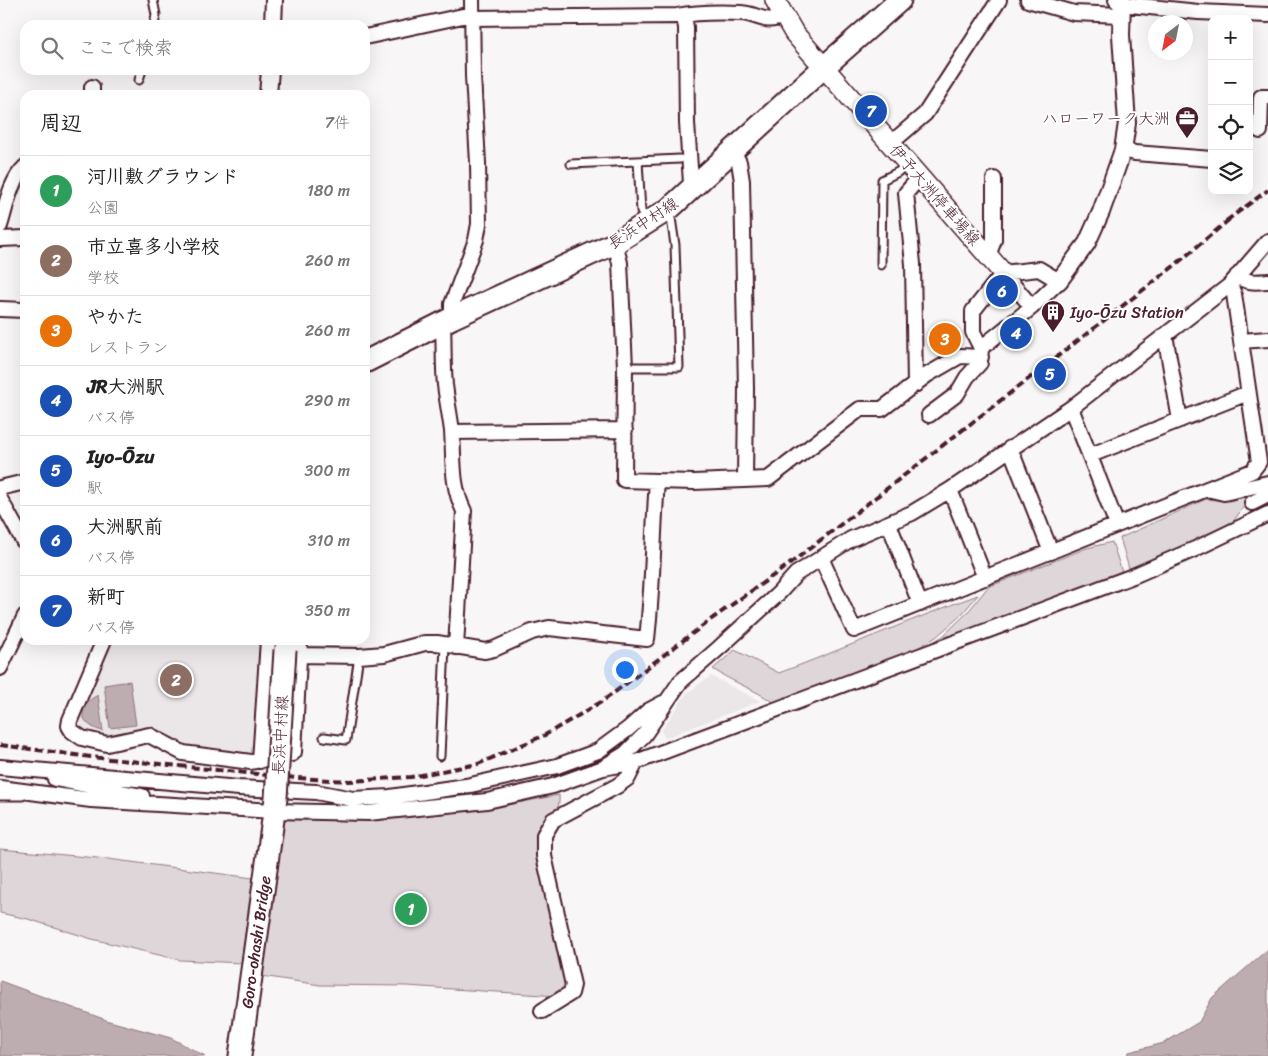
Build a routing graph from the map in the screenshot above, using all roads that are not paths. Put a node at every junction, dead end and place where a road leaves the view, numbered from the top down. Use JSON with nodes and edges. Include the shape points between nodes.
{"nodes":[{"id":1,"x":153,"y":0,"type":"edge"},
{"id":2,"x":274,"y":0,"type":"edge"},
{"id":3,"x":472,"y":0,"type":"edge"},
{"id":4,"x":900,"y":0,"type":"edge"},
{"id":5,"x":999,"y":0,"type":"edge"},
{"id":6,"x":1028,"y":0,"type":"edge"},
{"id":7,"x":1120,"y":5,"type":"edge"},
{"id":8,"x":779,"y":8,"type":"edge"},
{"id":9,"x":683,"y":15,"type":"junction"},
{"id":10,"x":1268,"y":15,"type":"edge"},
{"id":11,"x":473,"y":16,"type":"junction"},
{"id":12,"x":155,"y":20,"type":"edge"},
{"id":13,"x":273,"y":20,"type":"edge"},
{"id":14,"x":370,"y":36,"type":"edge"},
{"id":15,"x":824,"y":67,"type":"junction"},
{"id":16,"x":140,"y":75,"type":"edge"},
{"id":17,"x":270,"y":75,"type":"edge"},
{"id":18,"x":139,"y":80,"type":"dead end"},
{"id":19,"x":268,"y":90,"type":"edge"},
{"id":20,"x":1268,"y":97,"type":"edge"},
{"id":21,"x":1260,"y":131,"type":"dead end"},
{"id":22,"x":890,"y":144,"type":"junction"},
{"id":23,"x":1124,"y":150,"type":"junction"},
{"id":24,"x":733,"y":151,"type":"junction"},
{"id":25,"x":1208,"y":159,"type":"edge"},
{"id":26,"x":680,"y":160,"type":"dead end"},
{"id":27,"x":638,"y":162,"type":"junction"},
{"id":28,"x":571,"y":164,"type":"dead end"},
{"id":29,"x":913,"y":171,"type":"junction"},
{"id":30,"x":20,"y":173,"type":"edge"},
{"id":31,"x":994,"y":178,"type":"dead end"},
{"id":32,"x":694,"y":186,"type":"junction"},
{"id":33,"x":669,"y":209,"type":"junction"},
{"id":34,"x":646,"y":223,"type":"junction"},
{"id":35,"x":0,"y":226,"type":"edge"},
{"id":36,"x":20,"y":238,"type":"edge"},
{"id":37,"x":0,"y":239,"type":"edge"},
{"id":38,"x":1268,"y":241,"type":"edge"},
{"id":39,"x":615,"y":243,"type":"junction"},
{"id":40,"x":988,"y":256,"type":"junction"},
{"id":41,"x":881,"y":265,"type":"dead end"},
{"id":42,"x":1003,"y":273,"type":"junction"},
{"id":43,"x":1233,"y":280,"type":"junction"},
{"id":44,"x":1058,"y":281,"type":"junction"},
{"id":45,"x":1268,"y":281,"type":"edge"},
{"id":46,"x":1032,"y":307,"type":"junction"},
{"id":47,"x":0,"y":309,"type":"edge"},
{"id":48,"x":20,"y":310,"type":"edge"},
{"id":49,"x":447,"y":321,"type":"junction"},
{"id":50,"x":1165,"y":335,"type":"junction"},
{"id":51,"x":1268,"y":340,"type":"edge"},
{"id":52,"x":1241,"y":341,"type":"junction"},
{"id":53,"x":981,"y":353,"type":"junction"},
{"id":54,"x":370,"y":360,"type":"edge"},
{"id":55,"x":625,"y":367,"type":"junction"},
{"id":56,"x":915,"y":385,"type":"junction"},
{"id":57,"x":1248,"y":393,"type":"junction"},
{"id":58,"x":1071,"y":408,"type":"junction"},
{"id":59,"x":929,"y":415,"type":"dead end"},
{"id":60,"x":1180,"y":420,"type":"junction"},
{"id":61,"x":625,"y":430,"type":"junction"},
{"id":62,"x":452,"y":432,"type":"junction"},
{"id":63,"x":1010,"y":448,"type":"junction"},
{"id":64,"x":1091,"y":456,"type":"junction"},
{"id":65,"x":746,"y":480,"type":"junction"},
{"id":66,"x":657,"y":481,"type":"junction"},
{"id":67,"x":20,"y":483,"type":"edge"},
{"id":68,"x":1268,"y":483,"type":"edge"},
{"id":69,"x":0,"y":488,"type":"edge"},
{"id":70,"x":1207,"y":489,"type":"junction"},
{"id":71,"x":950,"y":490,"type":"junction"},
{"id":72,"x":1268,"y":494,"type":"edge"},
{"id":73,"x":0,"y":499,"type":"edge"},
{"id":74,"x":1252,"y":503,"type":"dead end"},
{"id":75,"x":1268,"y":514,"type":"edge"},
{"id":76,"x":888,"y":524,"type":"junction"},
{"id":77,"x":1117,"y":525,"type":"junction"},
{"id":78,"x":20,"y":535,"type":"edge"},
{"id":79,"x":1052,"y":552,"type":"junction"},
{"id":80,"x":821,"y":558,"type":"junction"},
{"id":81,"x":985,"y":578,"type":"junction"},
{"id":82,"x":920,"y":604,"type":"junction"},
{"id":83,"x":20,"y":626,"type":"edge"},
{"id":84,"x":102,"y":645,"type":"edge"},
{"id":85,"x":287,"y":645,"type":"edge"},
{"id":86,"x":451,"y":646,"type":"junction"},
{"id":87,"x":359,"y":656,"type":"junction"},
{"id":88,"x":0,"y":668,"type":"edge"},
{"id":89,"x":665,"y":702,"type":"junction"},
{"id":90,"x":324,"y":738,"type":"dead end"},
{"id":91,"x":440,"y":756,"type":"dead end"},
{"id":92,"x":260,"y":761,"type":"junction"},
{"id":93,"x":636,"y":762,"type":"junction"},
{"id":94,"x":0,"y":767,"type":"edge"},
{"id":95,"x":603,"y":768,"type":"junction"},
{"id":96,"x":18,"y":769,"type":"junction"},
{"id":97,"x":0,"y":788,"type":"edge"},
{"id":98,"x":50,"y":794,"type":"junction"},
{"id":99,"x":0,"y":796,"type":"edge"},
{"id":100,"x":175,"y":806,"type":"junction"},
{"id":101,"x":274,"y":812,"type":"junction"},
{"id":102,"x":542,"y":1011,"type":"dead end"},
{"id":103,"x":240,"y":1056,"type":"edge"}],
"edges":[{"from":1,"to":12,"type":"lane"},
{"from":2,"to":13,"type":"street"},
{"from":3,"to":11,"type":"street"},
{"from":4,"to":15,"type":"main road","name":"長浜中村線"},
{"from":5,"to":22,"type":"street","via":[[924,114]]},
{"from":6,"to":7,"type":"street","via":[[1074,13]]},
{"from":7,"to":10,"type":"street"},
{"from":7,"to":23,"type":"street","via":[[1127,122]]},
{"from":8,"to":9,"type":"street","via":[[773,20],[744,13]]},
{"from":8,"to":15,"type":"main road","name":"伊予大洲停車場線","via":[[794,33]]},
{"from":9,"to":11,"type":"street"},
{"from":9,"to":32,"type":"street","via":[[686,27],[688,140],[691,184]]},
{"from":11,"to":14,"type":"street"},
{"from":11,"to":49,"type":"street","via":[[479,224]]},
{"from":15,"to":22,"type":"main road","name":"伊予大洲停車場線"},
{"from":15,"to":24,"type":"main road","name":"長浜中村線"},
{"from":16,"to":18,"type":"lane"},
{"from":17,"to":19,"type":"street"},
{"from":20,"to":21,"type":"street","via":[[1261,97]]},
{"from":22,"to":29,"type":"main road","name":"伊予大洲停車場線"},
{"from":23,"to":25,"type":"street"},
{"from":23,"to":44,"type":"street","via":[[1087,243]]},
{"from":24,"to":32,"type":"main road","name":"長浜中村線"},
{"from":24,"to":65,"type":"street","via":[[739,162],[742,181]]},
{"from":26,"to":27,"type":"lane"},
{"from":27,"to":28,"type":"lane"},
{"from":27,"to":34,"type":"lane","via":[[641,211]]},
{"from":29,"to":40,"type":"main road","name":"伊予大洲停車場線"},
{"from":29,"to":41,"type":"lane","via":[[898,172],[882,180]]},
{"from":29,"to":56,"type":"street","via":[[906,193],[913,264]]},
{"from":30,"to":35,"type":"street"},
{"from":31,"to":40,"type":"street","via":[[994,240]]},
{"from":32,"to":33,"type":"main road","name":"長浜中村線"},
{"from":33,"to":34,"type":"main road","name":"長浜中村線"},
{"from":33,"to":55,"type":"lane","via":[[675,245],[679,367]]},
{"from":34,"to":39,"type":"main road","name":"長浜中村線"},
{"from":36,"to":37,"type":"street"},
{"from":38,"to":43,"type":"street"},
{"from":39,"to":49,"type":"main road","name":"長浜中村線"},
{"from":39,"to":55,"type":"street","via":[[620,263]]},
{"from":40,"to":42,"type":"main road","name":"伊予大洲停車場線"},
{"from":42,"to":44,"type":"street","via":[[1039,269]]},
{"from":42,"to":46,"type":"street"},
{"from":42,"to":53,"type":"street","via":[[973,311],[973,332]]},
{"from":43,"to":45,"type":"street"},
{"from":43,"to":50,"type":"street"},
{"from":43,"to":52,"type":"street"},
{"from":44,"to":46,"type":"street"},
{"from":46,"to":53,"type":"street"},
{"from":47,"to":48,"type":"street"},
{"from":49,"to":54,"type":"main road","name":"長浜中村線"},
{"from":49,"to":62,"type":"street","via":[[445,386]]},
{"from":50,"to":58,"type":"street"},
{"from":50,"to":60,"type":"street"},
{"from":51,"to":52,"type":"street"},
{"from":52,"to":57,"type":"street"},
{"from":53,"to":56,"type":"street","via":[[951,360]]},
{"from":53,"to":59,"type":"street","via":[[980,363],[957,394]]},
{"from":55,"to":61,"type":"street"},
{"from":56,"to":65,"type":"street","via":[[882,409],[860,409],[768,479]]},
{"from":57,"to":60,"type":"street"},
{"from":57,"to":70,"type":"street","via":[[1259,462],[1252,471]]},
{"from":58,"to":63,"type":"street"},
{"from":58,"to":64,"type":"street"},
{"from":60,"to":64,"type":"street"},
{"from":61,"to":62,"type":"street"},
{"from":61,"to":66,"type":"street","via":[[624,480]]},
{"from":62,"to":86,"type":"street","via":[[454,486],[464,511]]},
{"from":63,"to":71,"type":"street"},
{"from":63,"to":79,"type":"street"},
{"from":64,"to":77,"type":"street"},
{"from":65,"to":66,"type":"street"},
{"from":66,"to":86,"type":"street","via":[[647,638],[549,628],[485,651]]},
{"from":67,"to":69,"type":"street"},
{"from":68,"to":70,"type":"street","via":[[1224,494]]},
{"from":70,"to":77,"type":"street"},
{"from":71,"to":76,"type":"street"},
{"from":71,"to":81,"type":"street"},
{"from":72,"to":74,"type":"street"},
{"from":73,"to":78,"type":"street"},
{"from":75,"to":93,"type":"street","via":[[1128,578]]},
{"from":76,"to":80,"type":"street","via":[[852,539]]},
{"from":76,"to":82,"type":"street"},
{"from":77,"to":79,"type":"street"},
{"from":79,"to":81,"type":"street"},
{"from":80,"to":82,"type":"street","via":[[854,630]]},
{"from":80,"to":89,"type":"street","via":[[796,574],[680,682]]},
{"from":81,"to":82,"type":"street"},
{"from":83,"to":88,"type":"street"},
{"from":84,"to":92,"type":"street","via":[[70,720],[69,726],[76,735],[107,744],[149,735],[183,753]]},
{"from":85,"to":87,"type":"street"},
{"from":85,"to":92,"type":"street"},
{"from":85,"to":92,"type":"street","via":[[294,752]]},
{"from":85,"to":101,"type":"main road","name":"長浜中村線","bridge":true},
{"from":86,"to":87,"type":"street","via":[[424,643],[384,654]]},
{"from":86,"to":91,"type":"lane"},
{"from":87,"to":90,"type":"lane","via":[[346,740]]},
{"from":89,"to":95,"type":"street","via":[[644,735],[625,754]]},
{"from":89,"to":96,"type":"street","via":[[648,711],[598,751],[558,766],[466,786],[390,797],[353,799],[316,792]]},
{"from":93,"to":95,"type":"street"},
{"from":93,"to":102,"type":"street","via":[[628,778],[553,820],[544,835],[544,856],[573,985],[571,993]]},
{"from":94,"to":96,"type":"street"},
{"from":95,"to":101,"type":"street","via":[[553,786],[486,801],[368,814]]},
{"from":96,"to":100,"type":"street","via":[[34,776],[152,798]]},
{"from":97,"to":98,"type":"street"},
{"from":98,"to":99,"type":"lane"},
{"from":98,"to":100,"type":"street"},
{"from":100,"to":101,"type":"street"},
{"from":101,"to":103,"type":"main road","name":"Goro-ohashi Bridge"}]}
